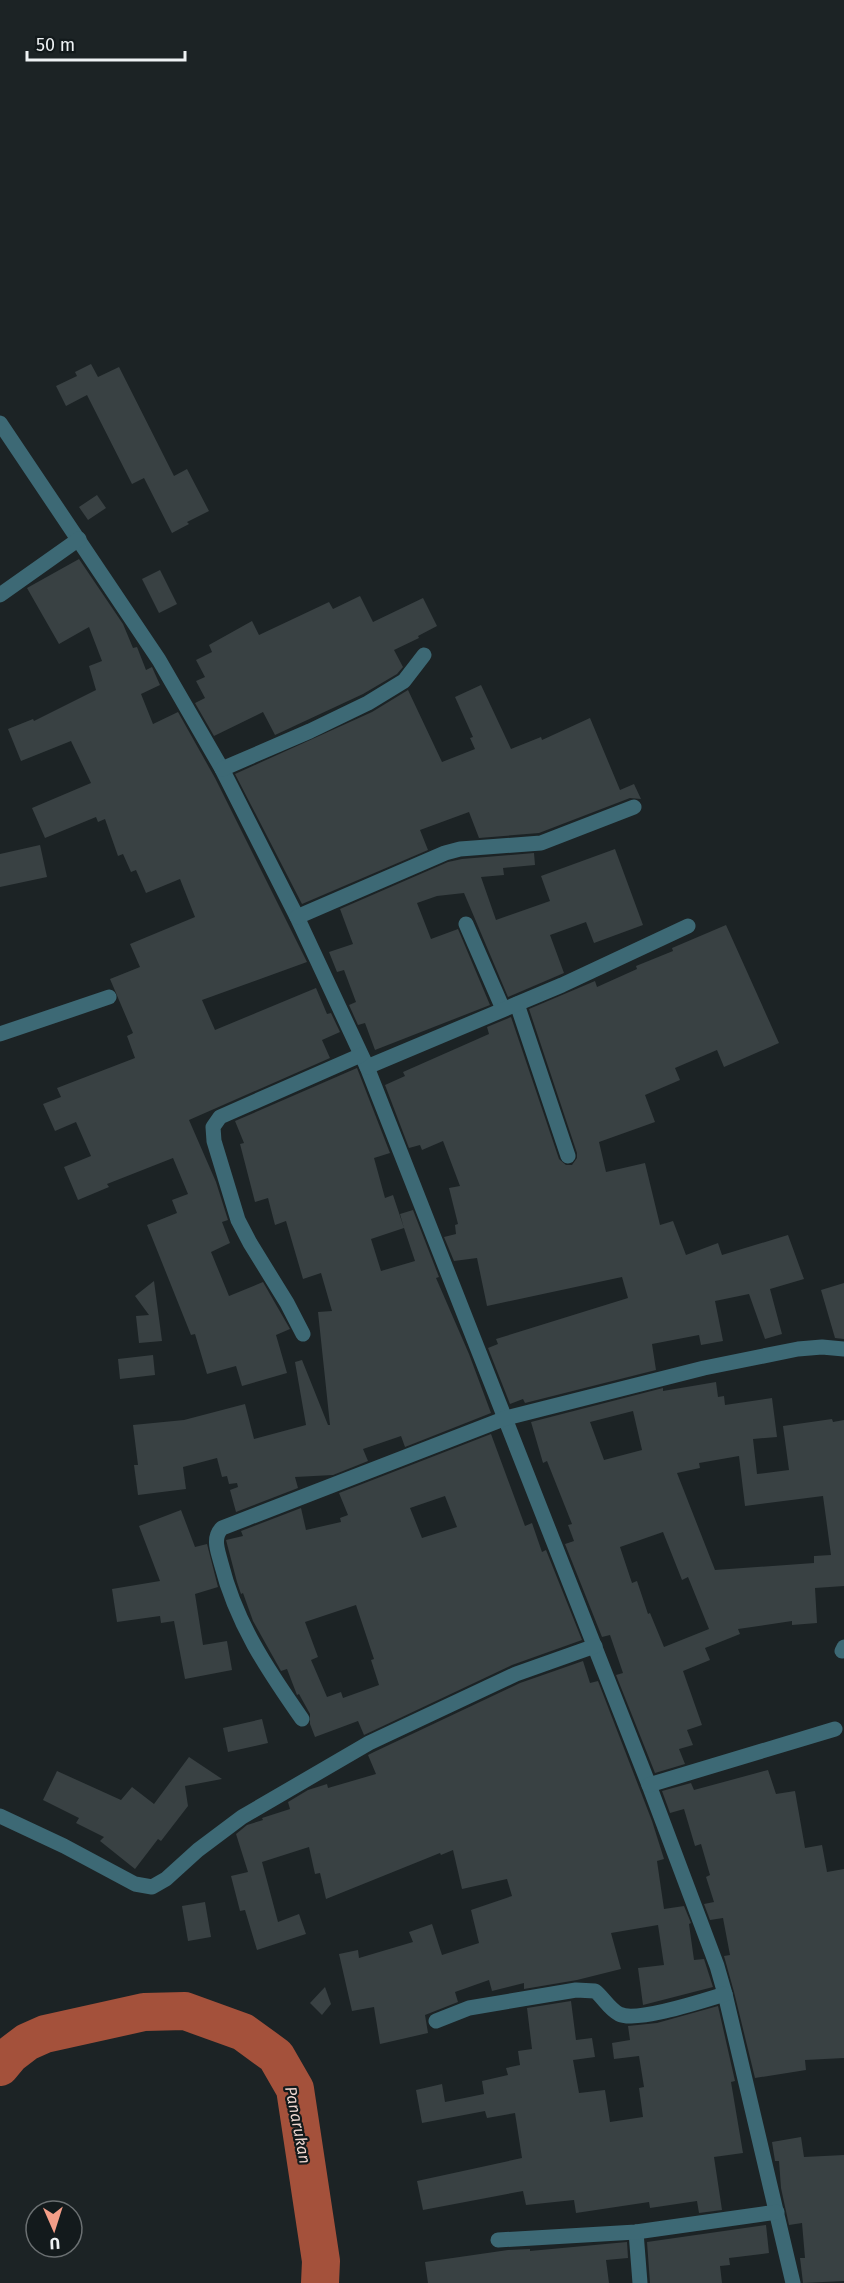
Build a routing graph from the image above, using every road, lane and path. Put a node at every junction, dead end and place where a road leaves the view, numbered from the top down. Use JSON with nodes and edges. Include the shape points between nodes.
{"nodes":[{"id":1,"x":0,"y":423,"type":"edge"},
{"id":2,"x":78,"y":540,"type":"junction"},
{"id":3,"x":0,"y":595,"type":"edge"},
{"id":4,"x":424,"y":655,"type":"dead end"},
{"id":5,"x":222,"y":769,"type":"junction"},
{"id":6,"x":634,"y":807,"type":"dead end"},
{"id":7,"x":297,"y":917,"type":"junction"},
{"id":8,"x":466,"y":924,"type":"dead end"},
{"id":9,"x":688,"y":926,"type":"dead end"},
{"id":10,"x":109,"y":997,"type":"dead end"},
{"id":11,"x":510,"y":1006,"type":"junction"},
{"id":12,"x":0,"y":1034,"type":"edge"},
{"id":13,"x":364,"y":1061,"type":"junction"},
{"id":14,"x":568,"y":1156,"type":"dead end"},
{"id":15,"x":303,"y":1334,"type":"dead end"},
{"id":16,"x":844,"y":1349,"type":"edge"},
{"id":17,"x":506,"y":1418,"type":"junction"},
{"id":18,"x":595,"y":1646,"type":"junction"},
{"id":19,"x":302,"y":1719,"type":"dead end"},
{"id":20,"x":835,"y":1729,"type":"dead end"},
{"id":21,"x":649,"y":1785,"type":"junction"},
{"id":22,"x":0,"y":1816,"type":"edge"},
{"id":23,"x":725,"y":1994,"type":"junction"},
{"id":24,"x":436,"y":2021,"type":"dead end"},
{"id":25,"x":777,"y":2212,"type":"junction"},
{"id":26,"x":636,"y":2232,"type":"junction"},
{"id":27,"x":498,"y":2240,"type":"dead end"},
{"id":28,"x":640,"y":2283,"type":"edge"},
{"id":29,"x":793,"y":2283,"type":"edge"}],
"edges":[{"from":1,"to":2,"type":"street"},
{"from":2,"to":3,"type":"street"},
{"from":2,"to":5,"type":"street","via":[[159,660]]},
{"from":4,"to":5,"type":"street","via":[[404,681],[368,703]]},
{"from":5,"to":7,"type":"street"},
{"from":6,"to":7,"type":"street","via":[[546,841],[445,853]]},
{"from":7,"to":13,"type":"street"},
{"from":8,"to":11,"type":"street"},
{"from":9,"to":11,"type":"street"},
{"from":10,"to":12,"type":"street"},
{"from":11,"to":13,"type":"street"},
{"from":11,"to":14,"type":"street"},
{"from":13,"to":15,"type":"street","via":[[220,1117],[213,1127],[238,1220]]},
{"from":13,"to":17,"type":"street"},
{"from":16,"to":17,"type":"street","via":[[798,1349],[704,1368]]},
{"from":17,"to":18,"type":"street"},
{"from":17,"to":19,"type":"street","via":[[227,1525],[217,1533],[227,1587],[240,1618],[255,1649]]},
{"from":18,"to":21,"type":"street"},
{"from":18,"to":22,"type":"street","via":[[516,1674],[369,1743],[242,1816],[156,1886],[139,1885]]},
{"from":20,"to":21,"type":"street"},
{"from":21,"to":23,"type":"street"},
{"from":23,"to":24,"type":"street","via":[[628,2016],[614,2011],[595,1990],[576,1990],[469,2008]]},
{"from":23,"to":25,"type":"street"},
{"from":25,"to":26,"type":"street"},
{"from":25,"to":29,"type":"street"},
{"from":26,"to":27,"type":"street"},
{"from":26,"to":28,"type":"street"}]}
